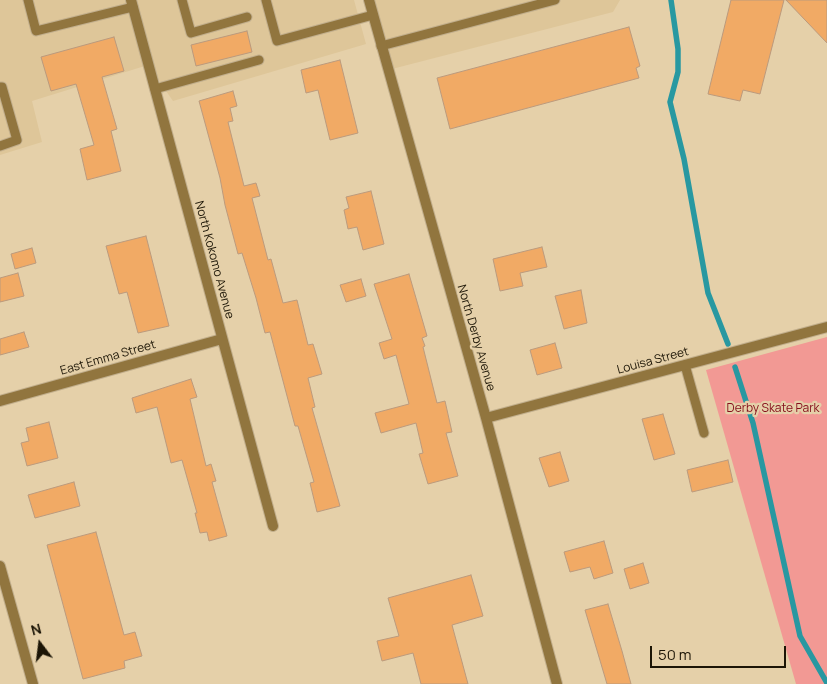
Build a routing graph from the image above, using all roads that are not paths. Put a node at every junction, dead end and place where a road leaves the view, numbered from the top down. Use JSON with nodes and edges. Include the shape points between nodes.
{"nodes":[{"id":1,"x":28,"y":0,"type":"edge"},
{"id":2,"x":182,"y":0,"type":"edge"},
{"id":3,"x":266,"y":0,"type":"edge"},
{"id":4,"x":368,"y":0,"type":"edge"},
{"id":5,"x":555,"y":0,"type":"edge"},
{"id":6,"x":132,"y":4,"type":"edge"},
{"id":7,"x":373,"y":15,"type":"junction"},
{"id":8,"x":247,"y":17,"type":"dead end"},
{"id":9,"x":381,"y":46,"type":"junction"},
{"id":10,"x":259,"y":60,"type":"dead end"},
{"id":11,"x":1,"y":84,"type":"edge"},
{"id":12,"x":155,"y":89,"type":"junction"},
{"id":13,"x":0,"y":146,"type":"edge"},
{"id":14,"x":827,"y":327,"type":"edge"},
{"id":15,"x":222,"y":339,"type":"junction"},
{"id":16,"x":685,"y":365,"type":"junction"},
{"id":17,"x":0,"y":401,"type":"edge"},
{"id":18,"x":486,"y":418,"type":"junction"},
{"id":19,"x":704,"y":433,"type":"dead end"},
{"id":20,"x":273,"y":526,"type":"dead end"},
{"id":21,"x":0,"y":568,"type":"edge"},
{"id":22,"x":33,"y":684,"type":"edge"},
{"id":23,"x":557,"y":684,"type":"edge"}],
"edges":[{"from":1,"to":6,"type":"lane","via":[[36,31]]},
{"from":2,"to":8,"type":"lane","via":[[191,33]]},
{"from":3,"to":7,"type":"lane","via":[[277,41]]},
{"from":4,"to":7,"type":"street","name":"North Derby Avenue"},
{"from":5,"to":9,"type":"lane"},
{"from":6,"to":12,"type":"street","name":"North Kokomo Avenue"},
{"from":7,"to":9,"type":"street","name":"North Derby Avenue"},
{"from":9,"to":18,"type":"street","name":"North Derby Avenue"},
{"from":10,"to":12,"type":"lane"},
{"from":11,"to":13,"type":"lane","via":[[17,140]]},
{"from":12,"to":15,"type":"street","name":"North Kokomo Avenue"},
{"from":14,"to":16,"type":"street","name":"Louisa Street"},
{"from":15,"to":17,"type":"street","name":"East Emma Street"},
{"from":15,"to":20,"type":"street","name":"North Kokomo Avenue"},
{"from":16,"to":18,"type":"street","name":"Louisa Street"},
{"from":16,"to":19,"type":"lane"},
{"from":18,"to":23,"type":"street","name":"North Derby Avenue"},
{"from":21,"to":22,"type":"street"}]}
